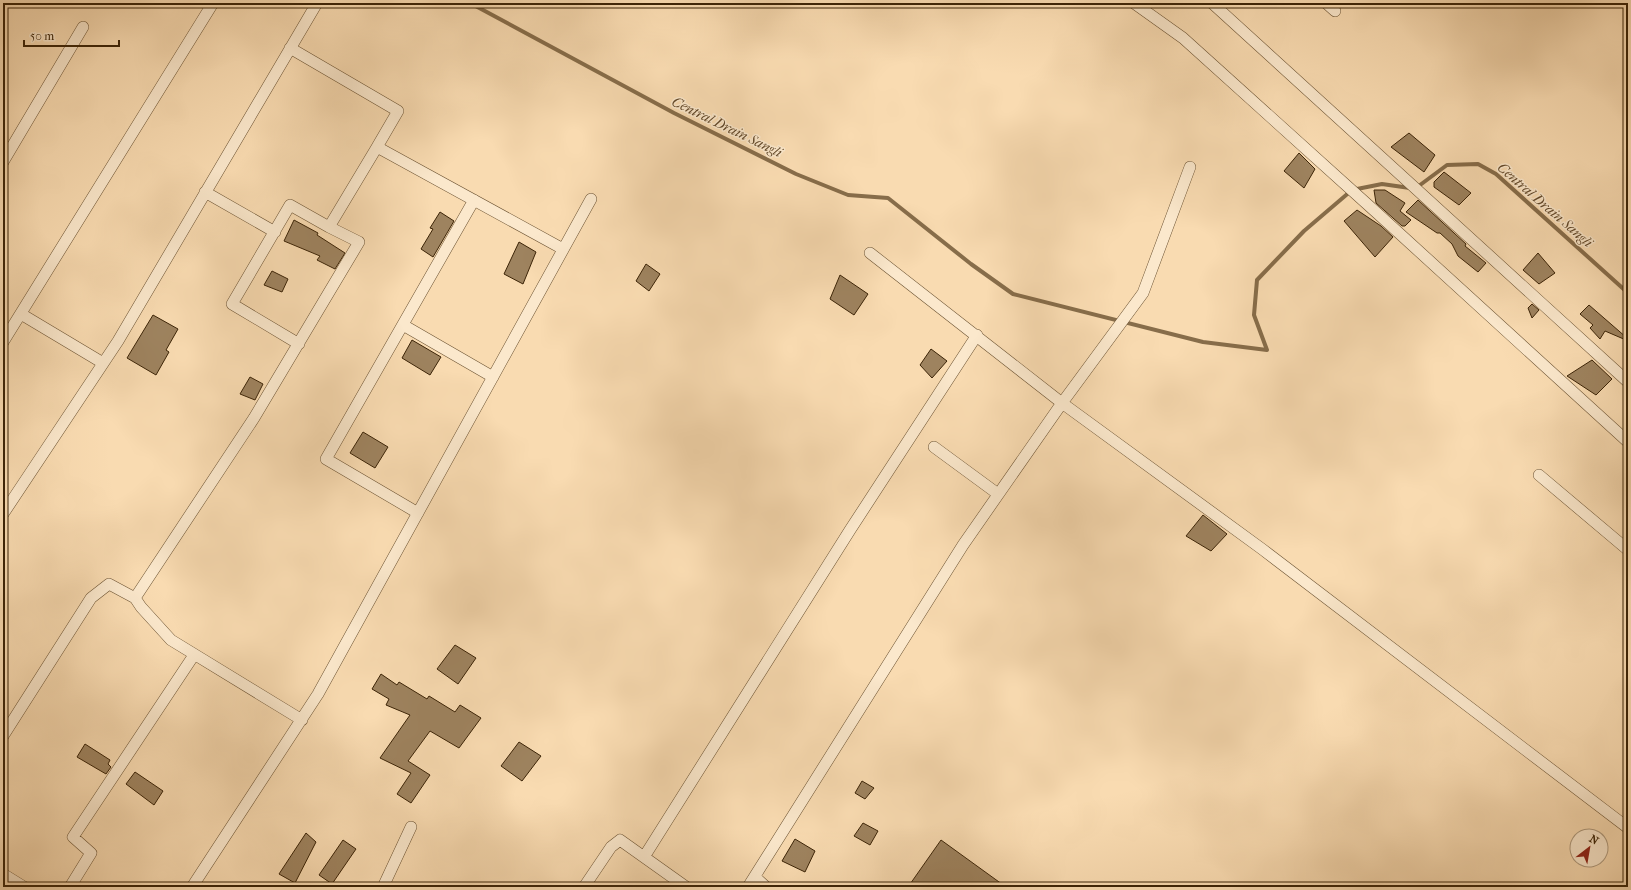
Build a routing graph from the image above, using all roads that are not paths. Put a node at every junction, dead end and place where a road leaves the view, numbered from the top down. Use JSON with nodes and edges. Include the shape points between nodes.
{"nodes":[{"id":1,"x":213,"y":3,"type":"edge"},
{"id":2,"x":317,"y":3,"type":"edge"},
{"id":3,"x":1134,"y":3,"type":"edge"},
{"id":4,"x":1212,"y":3,"type":"edge"},
{"id":5,"x":1326,"y":3,"type":"edge"},
{"id":6,"x":1335,"y":11,"type":"dead end"},
{"id":7,"x":83,"y":27,"type":"dead end"},
{"id":8,"x":290,"y":48,"type":"junction"},
{"id":9,"x":377,"y":147,"type":"junction"},
{"id":10,"x":3,"y":162,"type":"edge"},
{"id":11,"x":1190,"y":167,"type":"dead end"},
{"id":12,"x":205,"y":192,"type":"junction"},
{"id":13,"x":591,"y":199,"type":"dead end"},
{"id":14,"x":474,"y":200,"type":"junction"},
{"id":15,"x":329,"y":227,"type":"junction"},
{"id":16,"x":275,"y":232,"type":"junction"},
{"id":17,"x":563,"y":249,"type":"junction"},
{"id":18,"x":870,"y":253,"type":"dead end"},
{"id":19,"x":21,"y":314,"type":"junction"},
{"id":20,"x":403,"y":325,"type":"junction"},
{"id":21,"x":976,"y":335,"type":"junction"},
{"id":22,"x":3,"y":342,"type":"edge"},
{"id":23,"x":299,"y":344,"type":"junction"},
{"id":24,"x":103,"y":364,"type":"junction"},
{"id":25,"x":493,"y":377,"type":"junction"},
{"id":26,"x":1628,"y":382,"type":"edge"},
{"id":27,"x":1062,"y":402,"type":"junction"},
{"id":28,"x":1628,"y":442,"type":"edge"},
{"id":29,"x":934,"y":447,"type":"dead end"},
{"id":30,"x":1539,"y":475,"type":"dead end"},
{"id":31,"x":998,"y":494,"type":"junction"},
{"id":32,"x":418,"y":513,"type":"junction"},
{"id":33,"x":3,"y":514,"type":"edge"},
{"id":34,"x":1628,"y":550,"type":"edge"},
{"id":35,"x":135,"y":598,"type":"junction"},
{"id":36,"x":194,"y":655,"type":"junction"},
{"id":37,"x":302,"y":720,"type":"junction"},
{"id":38,"x":3,"y":736,"type":"edge"},
{"id":39,"x":411,"y":827,"type":"dead end"},
{"id":40,"x":1628,"y":828,"type":"edge"},
{"id":41,"x":644,"y":857,"type":"junction"},
{"id":42,"x":3,"y":874,"type":"edge"},
{"id":43,"x":755,"y":877,"type":"junction"},
{"id":44,"x":24,"y":887,"type":"edge"},
{"id":45,"x":70,"y":887,"type":"edge"},
{"id":46,"x":192,"y":887,"type":"edge"},
{"id":47,"x":383,"y":887,"type":"edge"},
{"id":48,"x":584,"y":887,"type":"edge"},
{"id":49,"x":686,"y":887,"type":"edge"},
{"id":50,"x":748,"y":887,"type":"edge"},
{"id":51,"x":766,"y":887,"type":"edge"}],
"edges":[{"from":1,"to":19,"type":"street"},
{"from":2,"to":8,"type":"street"},
{"from":3,"to":28,"type":"street","via":[[1183,38]]},
{"from":4,"to":26,"type":"street"},
{"from":5,"to":6,"type":"street"},
{"from":7,"to":10,"type":"street"},
{"from":8,"to":9,"type":"street","via":[[398,111]]},
{"from":8,"to":12,"type":"street"},
{"from":9,"to":14,"type":"street"},
{"from":9,"to":15,"type":"street"},
{"from":11,"to":27,"type":"street","via":[[1143,293]]},
{"from":12,"to":16,"type":"street"},
{"from":12,"to":24,"type":"street"},
{"from":13,"to":17,"type":"street"},
{"from":14,"to":17,"type":"street"},
{"from":14,"to":20,"type":"street"},
{"from":15,"to":16,"type":"street","via":[[290,205]]},
{"from":15,"to":23,"type":"street","via":[[359,242]]},
{"from":16,"to":23,"type":"street","via":[[232,304]]},
{"from":17,"to":25,"type":"street"},
{"from":18,"to":21,"type":"street"},
{"from":19,"to":22,"type":"street"},
{"from":19,"to":24,"type":"street"},
{"from":20,"to":25,"type":"street"},
{"from":20,"to":32,"type":"street","via":[[326,459]]},
{"from":21,"to":27,"type":"street"},
{"from":21,"to":41,"type":"street"},
{"from":23,"to":35,"type":"street","via":[[254,418]]},
{"from":24,"to":33,"type":"street"},
{"from":25,"to":32,"type":"street"},
{"from":27,"to":31,"type":"street"},
{"from":27,"to":40,"type":"street","via":[[1262,549]]},
{"from":29,"to":31,"type":"street"},
{"from":30,"to":34,"type":"street"},
{"from":31,"to":43,"type":"street","via":[[963,545]]},
{"from":32,"to":37,"type":"street"},
{"from":35,"to":36,"type":"street","via":[[171,640]]},
{"from":35,"to":38,"type":"street","via":[[109,584],[91,598]]},
{"from":36,"to":37,"type":"street"},
{"from":36,"to":45,"type":"street","via":[[73,837],[91,852]]},
{"from":37,"to":46,"type":"street"},
{"from":39,"to":47,"type":"street"},
{"from":41,"to":48,"type":"street","via":[[620,840],[611,846]]},
{"from":41,"to":49,"type":"street"},
{"from":42,"to":44,"type":"street"},
{"from":43,"to":50,"type":"street"},
{"from":43,"to":51,"type":"street"}]}
